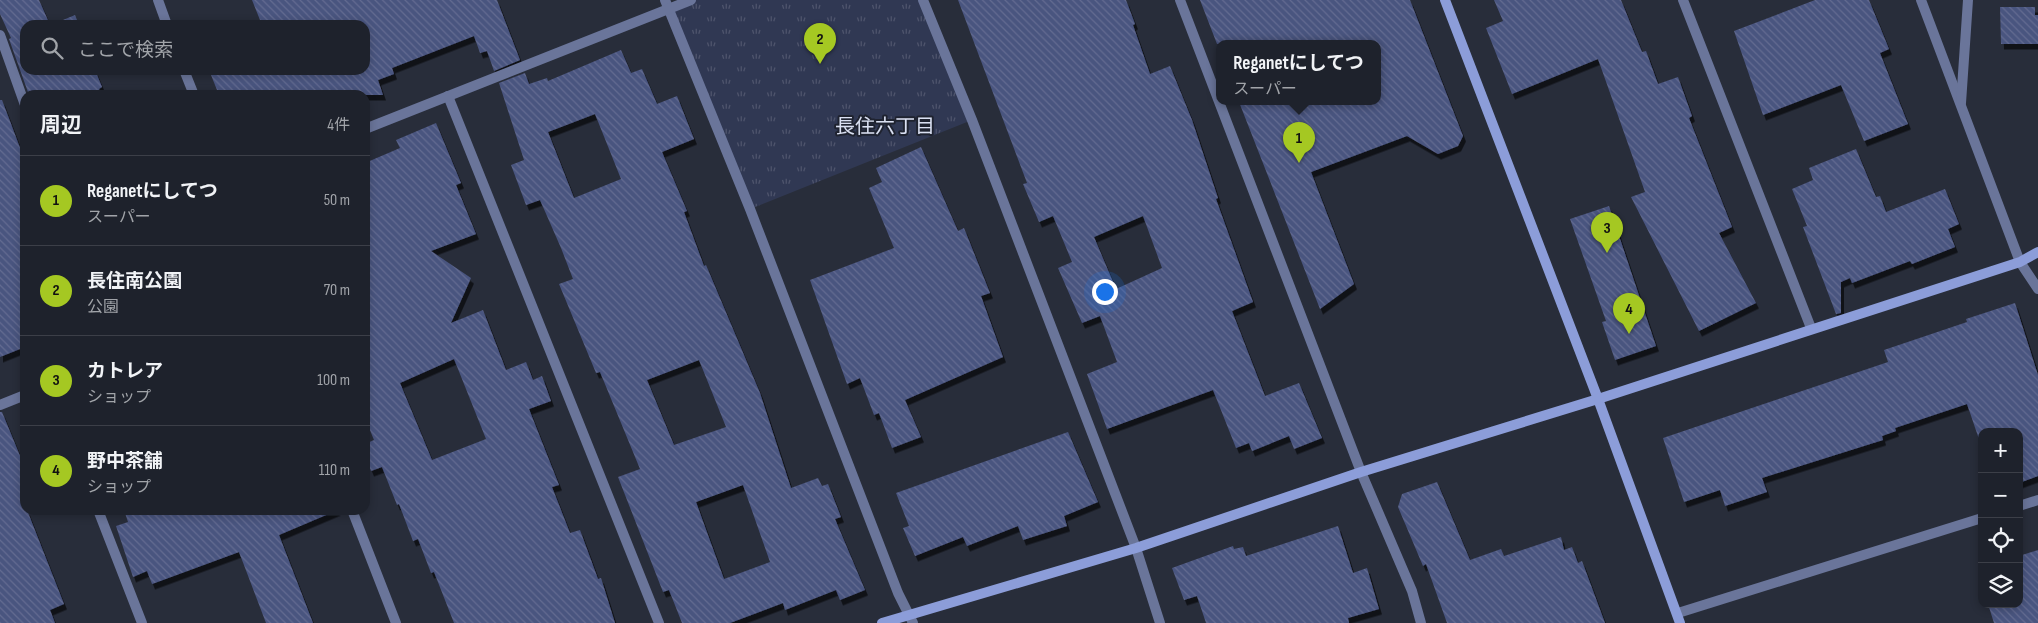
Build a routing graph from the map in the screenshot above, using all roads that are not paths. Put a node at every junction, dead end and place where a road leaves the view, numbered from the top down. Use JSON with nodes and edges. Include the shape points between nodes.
{"nodes":[{"id":1,"x":158,"y":0,"type":"edge"},
{"id":2,"x":691,"y":0,"type":"edge"},
{"id":3,"x":923,"y":0,"type":"edge"},
{"id":4,"x":1180,"y":0,"type":"edge"},
{"id":5,"x":1445,"y":0,"type":"edge"},
{"id":6,"x":1683,"y":0,"type":"edge"},
{"id":7,"x":1920,"y":0,"type":"edge"},
{"id":8,"x":1968,"y":0,"type":"edge"},
{"id":9,"x":667,"y":4,"type":"edge"},
{"id":10,"x":165,"y":20,"type":"edge"},
{"id":11,"x":0,"y":35,"type":"edge"},
{"id":12,"x":186,"y":75,"type":"edge"},
{"id":13,"x":192,"y":90,"type":"edge"},
{"id":14,"x":20,"y":91,"type":"edge"},
{"id":15,"x":1216,"y":93,"type":"edge"},
{"id":16,"x":448,"y":96,"type":"junction"},
{"id":17,"x":1220,"y":105,"type":"edge"},
{"id":18,"x":1961,"y":106,"type":"junction"},
{"id":19,"x":370,"y":127,"type":"edge"},
{"id":20,"x":2038,"y":252,"type":"edge"},
{"id":21,"x":2020,"y":262,"type":"junction"},
{"id":22,"x":2038,"y":289,"type":"edge"},
{"id":23,"x":1811,"y":328,"type":"junction"},
{"id":24,"x":20,"y":397,"type":"edge"},
{"id":25,"x":1598,"y":399,"type":"junction"},
{"id":26,"x":0,"y":405,"type":"edge"},
{"id":27,"x":1362,"y":472,"type":"junction"},
{"id":28,"x":2038,"y":500,"type":"edge"},
{"id":29,"x":2023,"y":505,"type":"edge"},
{"id":30,"x":100,"y":515,"type":"edge"},
{"id":31,"x":354,"y":515,"type":"edge"},
{"id":32,"x":1978,"y":519,"type":"edge"},
{"id":33,"x":1136,"y":548,"type":"junction"},
{"id":34,"x":1679,"y":618,"type":"edge"},
{"id":35,"x":911,"y":619,"type":"edge"},
{"id":36,"x":142,"y":623,"type":"edge"},
{"id":37,"x":396,"y":623,"type":"edge"},
{"id":38,"x":659,"y":623,"type":"edge"},
{"id":39,"x":882,"y":623,"type":"edge"},
{"id":40,"x":1160,"y":623,"type":"edge"},
{"id":41,"x":1421,"y":623,"type":"edge"}],
"edges":[{"from":1,"to":10,"type":"street"},
{"from":2,"to":9,"type":"street"},
{"from":3,"to":33,"type":"street"},
{"from":4,"to":15,"type":"street"},
{"from":5,"to":25,"type":"street"},
{"from":6,"to":23,"type":"street"},
{"from":7,"to":18,"type":"street"},
{"from":8,"to":18,"type":"street"},
{"from":9,"to":16,"type":"street"},
{"from":9,"to":35,"type":"street"},
{"from":11,"to":14,"type":"street"},
{"from":12,"to":13,"type":"street"},
{"from":16,"to":19,"type":"street"},
{"from":16,"to":38,"type":"street"},
{"from":17,"to":27,"type":"street"},
{"from":18,"to":21,"type":"street"},
{"from":20,"to":21,"type":"street"},
{"from":21,"to":22,"type":"street"},
{"from":21,"to":23,"type":"street"},
{"from":23,"to":25,"type":"street"},
{"from":24,"to":26,"type":"street"},
{"from":25,"to":27,"type":"street"},
{"from":25,"to":34,"type":"street"},
{"from":27,"to":33,"type":"street"},
{"from":27,"to":41,"type":"street","via":[[1412,591]]},
{"from":28,"to":29,"type":"street"},
{"from":30,"to":36,"type":"street"},
{"from":31,"to":37,"type":"street"},
{"from":32,"to":34,"type":"street"},
{"from":33,"to":35,"type":"street"},
{"from":33,"to":40,"type":"street"},
{"from":35,"to":39,"type":"street"}]}
